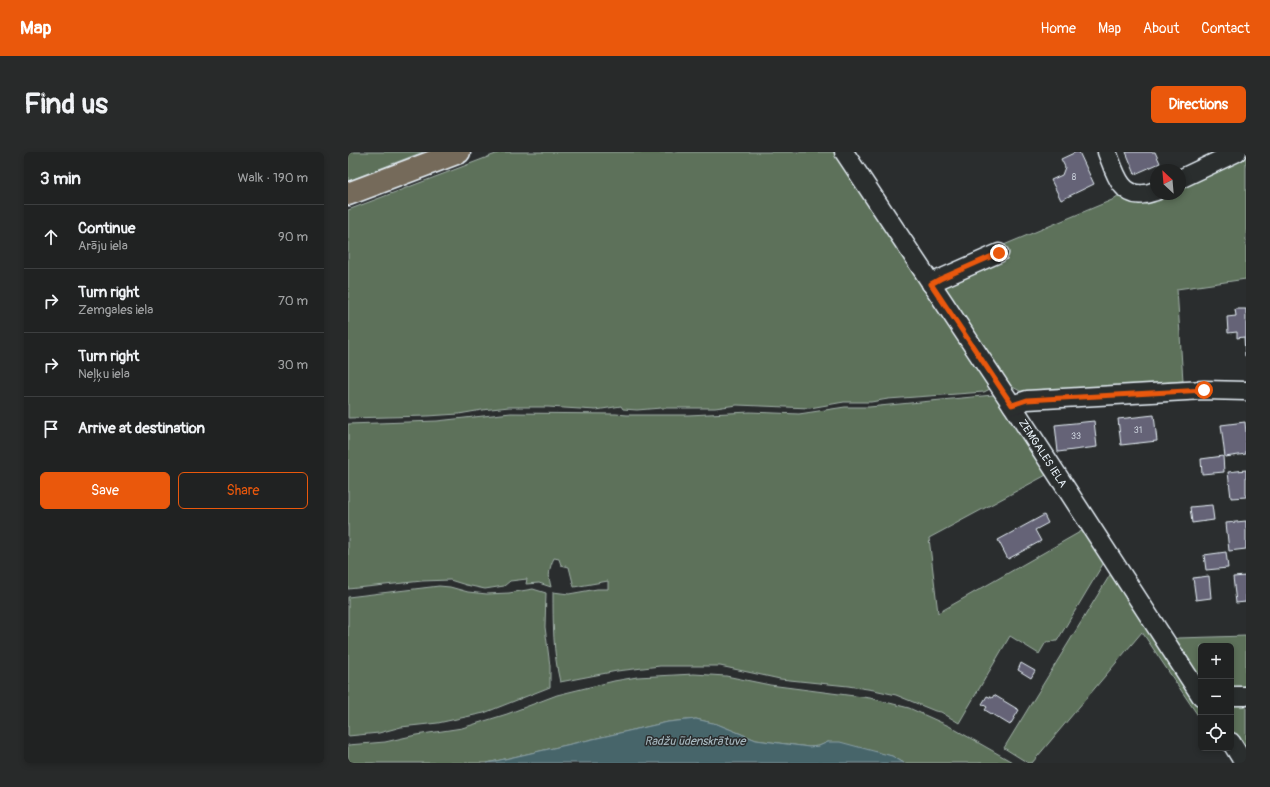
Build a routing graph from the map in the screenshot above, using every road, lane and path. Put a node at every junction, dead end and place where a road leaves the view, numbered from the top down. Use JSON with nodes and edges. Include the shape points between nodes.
{"nodes":[{"id":1,"x":459,"y":152,"type":"edge"},
{"id":2,"x":844,"y":152,"type":"edge"},
{"id":3,"x":1107,"y":152,"type":"edge"},
{"id":4,"x":1237,"y":152,"type":"edge"},
{"id":5,"x":1186,"y":176,"type":"edge"},
{"id":6,"x":1150,"y":192,"type":"edge"},
{"id":7,"x":348,"y":194,"type":"edge"},
{"id":8,"x":999,"y":253,"type":"dead end"},
{"id":9,"x":931,"y":284,"type":"junction"},
{"id":10,"x":1246,"y":391,"type":"edge"},
{"id":11,"x":1012,"y":405,"type":"junction"},
{"id":12,"x":1198,"y":689,"type":"edge"},
{"id":13,"x":1234,"y":696,"type":"edge"},
{"id":14,"x":1246,"y":696,"type":"edge"},
{"id":15,"x":1234,"y":747,"type":"edge"},
{"id":16,"x":1244,"y":763,"type":"edge"}],
"edges":[{"from":1,"to":7,"type":"main road"},
{"from":2,"to":9,"type":"street","name":"ZEMGALES IELA"},
{"from":3,"to":6,"type":"street","via":[[1118,179],[1128,192]]},
{"from":4,"to":5,"type":"street"},
{"from":8,"to":9,"type":"street"},
{"from":9,"to":11,"type":"street","name":"ZEMGALES IELA"},
{"from":10,"to":11,"type":"street","via":[[1204,390],[1027,400]]},
{"from":11,"to":12,"type":"street","name":"ZEMGALES IELA"},
{"from":13,"to":14,"type":"street"},
{"from":15,"to":16,"type":"street"}]}
